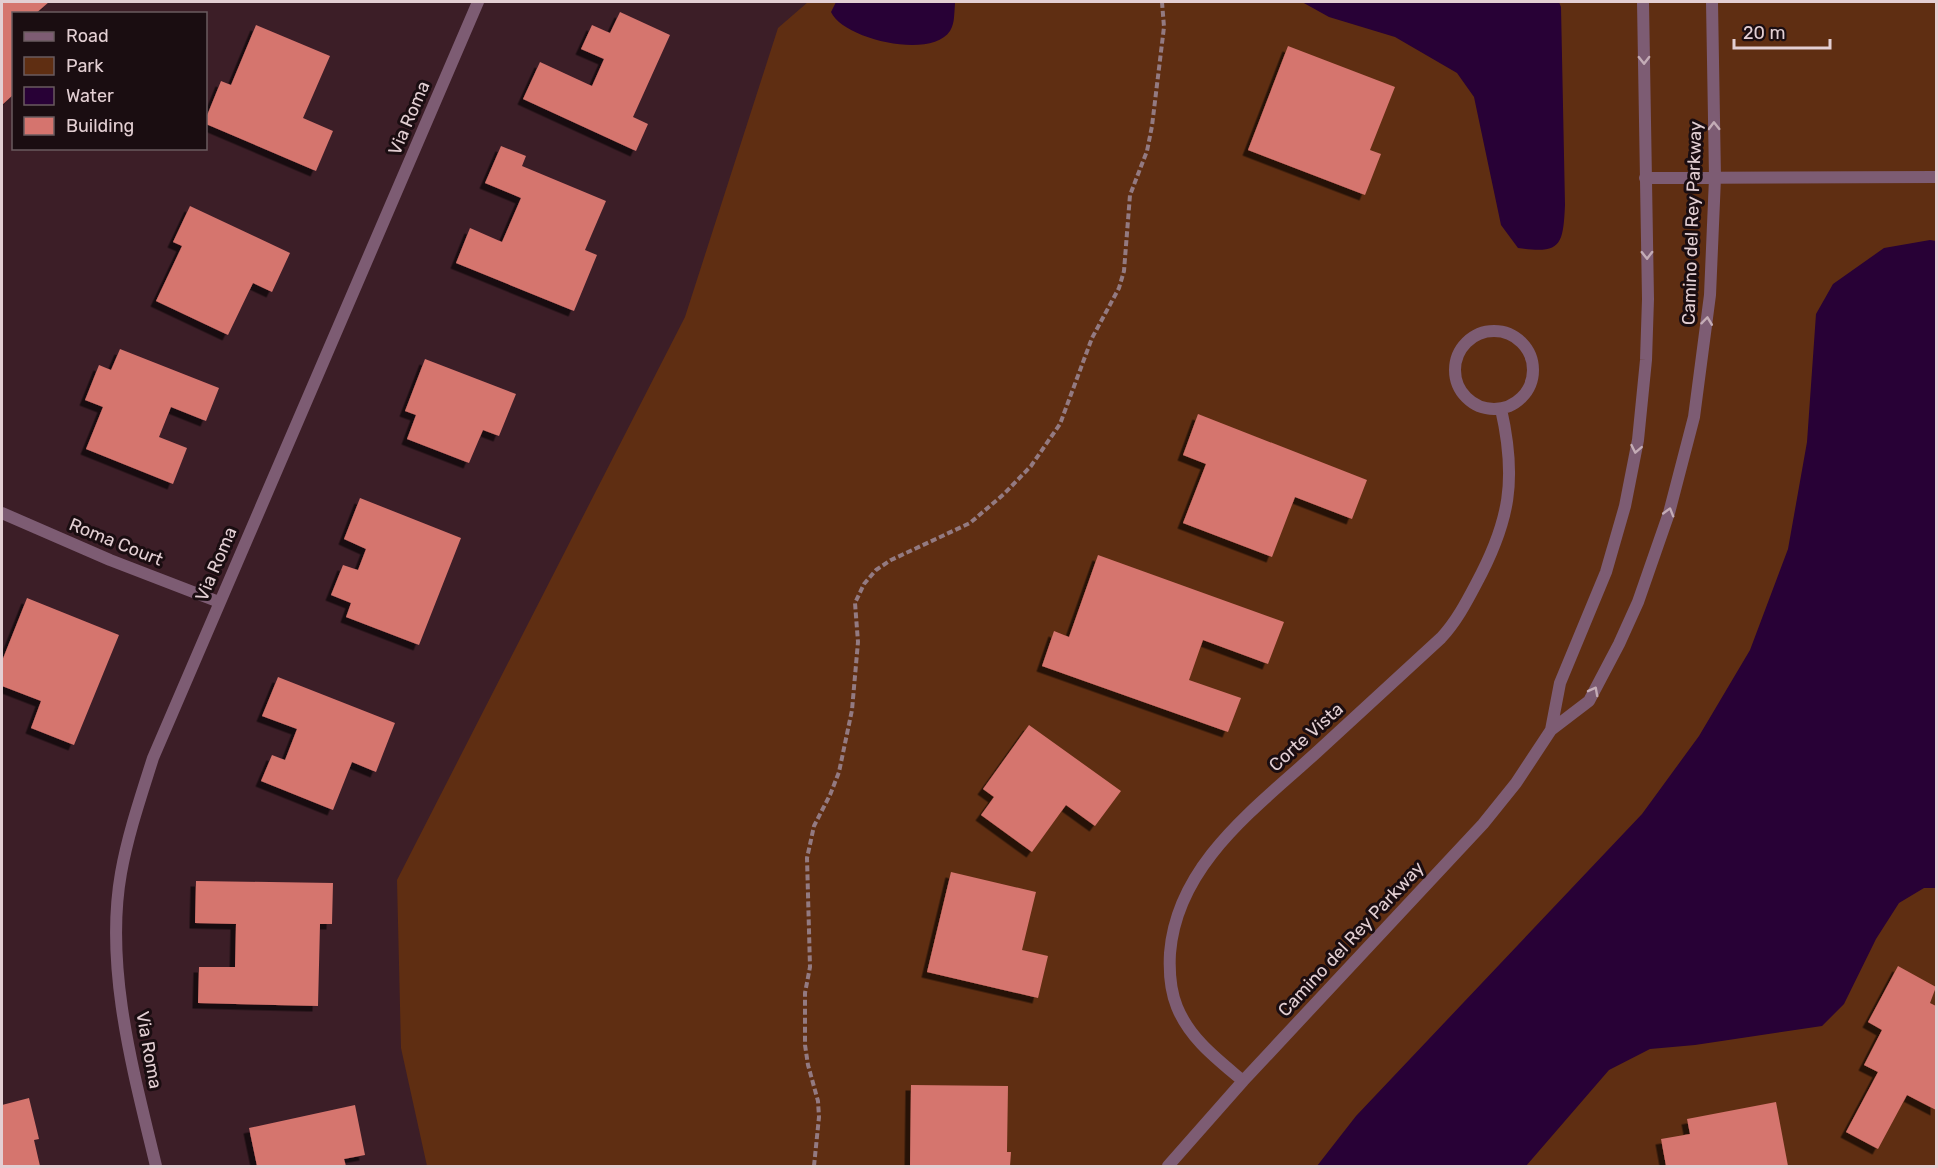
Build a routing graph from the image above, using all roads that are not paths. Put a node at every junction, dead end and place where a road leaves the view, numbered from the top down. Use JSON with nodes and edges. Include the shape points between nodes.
{"nodes":[{"id":1,"x":478,"y":2,"type":"edge"},
{"id":2,"x":1643,"y":2,"type":"edge"},
{"id":3,"x":1712,"y":2,"type":"edge"},
{"id":4,"x":1936,"y":177,"type":"edge"},
{"id":5,"x":1645,"y":178,"type":"junction"},
{"id":6,"x":1715,"y":178,"type":"junction"},
{"id":7,"x":1501,"y":409,"type":"junction"},
{"id":8,"x":2,"y":513,"type":"edge"},
{"id":9,"x":219,"y":602,"type":"junction"},
{"id":10,"x":1551,"y":730,"type":"junction"},
{"id":11,"x":1243,"y":1081,"type":"junction"},
{"id":12,"x":156,"y":1167,"type":"edge"},
{"id":13,"x":1168,"y":1167,"type":"edge"}],
"edges":[{"from":1,"to":9,"type":"street","name":"Via Roma"},
{"from":2,"to":5,"type":"street","name":"Camino del Rey Parkway","one_way":true},
{"from":6,"to":3,"type":"street","name":"Camino del Rey Parkway","one_way":true},
{"from":4,"to":6,"type":"street"},
{"from":5,"to":6,"type":"street"},
{"from":5,"to":10,"type":"street","name":"Camino del Rey Parkway","one_way":true,"via":[[1648,299],[1638,440],[1606,572],[1560,683]]},
{"from":10,"to":6,"type":"street","name":"Camino del Rey Parkway","one_way":true,"via":[[1589,701],[1638,602],[1669,513],[1694,417],[1704,351]]},
{"from":7,"to":7,"type":"street","via":[[1517,402],[1528,389],[1533,363],[1526,348],[1513,336],[1487,331],[1463,346],[1455,363],[1456,382],[1474,404]]},
{"from":7,"to":11,"type":"street","name":"Corte Vista","via":[[1509,462],[1503,522],[1492,555],[1452,626],[1215,848],[1183,901],[1172,934],[1170,962],[1177,1007],[1201,1044]]},
{"from":8,"to":9,"type":"street","name":"Roma Court"},
{"from":9,"to":12,"type":"street","name":"Via Roma","via":[[153,758],[121,873],[118,972],[132,1066]]},
{"from":10,"to":11,"type":"street","name":"Camino del Rey Parkway","via":[[1484,824]]},
{"from":11,"to":13,"type":"street","name":"Camino del Rey Parkway"}]}
